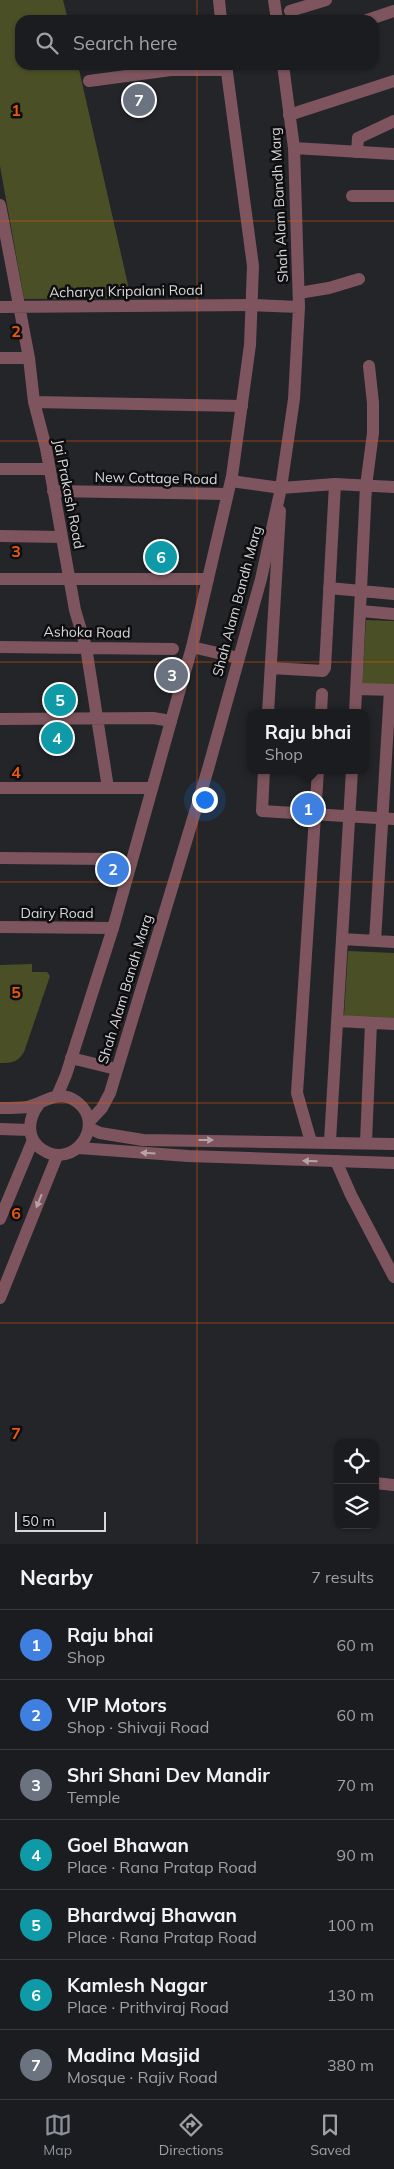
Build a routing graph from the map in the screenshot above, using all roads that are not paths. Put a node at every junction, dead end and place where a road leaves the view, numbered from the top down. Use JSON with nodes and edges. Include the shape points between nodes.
{"nodes":[{"id":1,"x":219,"y":0,"type":"edge"},
{"id":2,"x":274,"y":0,"type":"edge"},
{"id":3,"x":326,"y":0,"type":"edge"},
{"id":4,"x":290,"y":11,"type":"dead end"},
{"id":5,"x":394,"y":11,"type":"edge"},
{"id":6,"x":220,"y":15,"type":"edge"},
{"id":7,"x":276,"y":15,"type":"edge"},
{"id":8,"x":379,"y":16,"type":"edge"},
{"id":9,"x":171,"y":70,"type":"edge"},
{"id":10,"x":227,"y":70,"type":"edge"},
{"id":11,"x":284,"y":70,"type":"edge"},
{"id":12,"x":89,"y":81,"type":"dead end"},
{"id":13,"x":394,"y":81,"type":"edge"},
{"id":14,"x":289,"y":115,"type":"junction"},
{"id":15,"x":394,"y":121,"type":"edge"},
{"id":16,"x":294,"y":148,"type":"junction"},
{"id":17,"x":357,"y":152,"type":"junction"},
{"id":18,"x":394,"y":154,"type":"edge"},
{"id":19,"x":352,"y":196,"type":"dead end"},
{"id":20,"x":394,"y":196,"type":"edge"},
{"id":21,"x":0,"y":205,"type":"edge"},
{"id":22,"x":5,"y":258,"type":"edge"},
{"id":23,"x":358,"y":279,"type":"dead end"},
{"id":24,"x":299,"y":293,"type":"junction"},
{"id":25,"x":251,"y":304,"type":"junction"},
{"id":26,"x":0,"y":307,"type":"edge"},
{"id":27,"x":20,"y":307,"type":"junction"},
{"id":28,"x":299,"y":307,"type":"junction"},
{"id":29,"x":0,"y":358,"type":"edge"},
{"id":30,"x":29,"y":358,"type":"junction"},
{"id":31,"x":370,"y":366,"type":"dead end"},
{"id":32,"x":34,"y":402,"type":"junction"},
{"id":33,"x":242,"y":406,"type":"junction"},
{"id":34,"x":0,"y":469,"type":"edge"},
{"id":35,"x":50,"y":469,"type":"junction"},
{"id":36,"x":231,"y":481,"type":"junction"},
{"id":37,"x":335,"y":484,"type":"junction"},
{"id":38,"x":366,"y":486,"type":"junction"},
{"id":39,"x":394,"y":487,"type":"edge"},
{"id":40,"x":281,"y":488,"type":"junction"},
{"id":41,"x":54,"y":491,"type":"junction"},
{"id":42,"x":227,"y":494,"type":"junction"},
{"id":43,"x":0,"y":536,"type":"edge"},
{"id":44,"x":62,"y":536,"type":"junction"},
{"id":45,"x":0,"y":579,"type":"edge"},
{"id":46,"x":70,"y":579,"type":"junction"},
{"id":47,"x":208,"y":579,"type":"junction"},
{"id":48,"x":259,"y":585,"type":"junction"},
{"id":49,"x":329,"y":588,"type":"junction"},
{"id":50,"x":361,"y":591,"type":"junction"},
{"id":51,"x":394,"y":594,"type":"edge"},
{"id":52,"x":275,"y":595,"type":"junction"},
{"id":53,"x":360,"y":611,"type":"junction"},
{"id":54,"x":394,"y":614,"type":"edge"},
{"id":55,"x":0,"y":646,"type":"edge"},
{"id":56,"x":86,"y":647,"type":"junction"},
{"id":57,"x":192,"y":647,"type":"junction"},
{"id":58,"x":173,"y":649,"type":"dead end"},
{"id":59,"x":239,"y":658,"type":"junction"},
{"id":60,"x":271,"y":668,"type":"junction"},
{"id":61,"x":356,"y":689,"type":"junction"},
{"id":62,"x":392,"y":690,"type":"edge"},
{"id":63,"x":322,"y":694,"type":"dead end"},
{"id":64,"x":268,"y":709,"type":"edge"},
{"id":65,"x":321,"y":709,"type":"edge"},
{"id":66,"x":355,"y":709,"type":"edge"},
{"id":67,"x":0,"y":719,"type":"edge"},
{"id":68,"x":98,"y":720,"type":"junction"},
{"id":69,"x":171,"y":721,"type":"junction"},
{"id":70,"x":391,"y":737,"type":"edge"},
{"id":71,"x":264,"y":774,"type":"edge"},
{"id":72,"x":318,"y":774,"type":"edge"},
{"id":73,"x":352,"y":774,"type":"edge"},
{"id":74,"x":0,"y":788,"type":"edge"},
{"id":75,"x":108,"y":788,"type":"junction"},
{"id":76,"x":152,"y":788,"type":"junction"},
{"id":77,"x":315,"y":814,"type":"junction"},
{"id":78,"x":349,"y":816,"type":"junction"},
{"id":79,"x":388,"y":818,"type":"edge"},
{"id":80,"x":0,"y":858,"type":"edge"},
{"id":81,"x":111,"y":859,"type":"dead end"},
{"id":82,"x":0,"y":927,"type":"edge"},
{"id":83,"x":113,"y":928,"type":"junction"},
{"id":84,"x":342,"y":939,"type":"junction"},
{"id":85,"x":375,"y":941,"type":"junction"},
{"id":86,"x":394,"y":942,"type":"edge"},
{"id":87,"x":338,"y":1021,"type":"junction"},
{"id":88,"x":371,"y":1023,"type":"junction"},
{"id":89,"x":394,"y":1024,"type":"edge"},
{"id":90,"x":71,"y":1058,"type":"junction"},
{"id":91,"x":116,"y":1069,"type":"junction"},
{"id":92,"x":57,"y":1096,"type":"junction"},
{"id":93,"x":39,"y":1104,"type":"junction"},
{"id":94,"x":0,"y":1108,"type":"edge"},
{"id":95,"x":89,"y":1125,"type":"junction"},
{"id":96,"x":0,"y":1128,"type":"edge"},
{"id":97,"x":31,"y":1135,"type":"junction"},
{"id":98,"x":330,"y":1141,"type":"junction"},
{"id":99,"x":310,"y":1142,"type":"junction"},
{"id":100,"x":366,"y":1142,"type":"junction"},
{"id":101,"x":394,"y":1144,"type":"edge"},
{"id":102,"x":79,"y":1148,"type":"junction"},
{"id":103,"x":57,"y":1156,"type":"junction"},
{"id":104,"x":336,"y":1161,"type":"junction"},
{"id":105,"x":394,"y":1163,"type":"edge"},
{"id":106,"x":0,"y":1219,"type":"edge"},
{"id":107,"x":394,"y":1277,"type":"edge"},
{"id":108,"x":0,"y":1298,"type":"edge"},
{"id":109,"x":379,"y":1483,"type":"edge"},
{"id":110,"x":394,"y":1485,"type":"edge"}],
"edges":[{"from":1,"to":6,"type":"street"},
{"from":2,"to":7,"type":"street"},
{"from":3,"to":4,"type":"street"},
{"from":5,"to":8,"type":"street"},
{"from":9,"to":12,"type":"street"},
{"from":10,"to":25,"type":"street","via":[[252,266]]},
{"from":11,"to":14,"type":"street","name":"Shah Alam Bandh Marg"},
{"from":13,"to":14,"type":"street"},
{"from":14,"to":16,"type":"street","name":"Shah Alam Bandh Marg"},
{"from":15,"to":17,"type":"street","via":[[358,138]]},
{"from":16,"to":17,"type":"street"},
{"from":16,"to":24,"type":"street","name":"Shah Alam Bandh Marg"},
{"from":17,"to":18,"type":"street"},
{"from":19,"to":20,"type":"street"},
{"from":21,"to":22,"type":"street","name":"Jai Prakash Road"},
{"from":22,"to":27,"type":"street","name":"Jai Prakash Road"},
{"from":23,"to":24,"type":"street"},
{"from":24,"to":28,"type":"street","name":"Shah Alam Bandh Marg"},
{"from":25,"to":27,"type":"street","name":"Acharya Kripalani Road"},
{"from":25,"to":28,"type":"street","name":"Acharya Kripalani Road"},
{"from":25,"to":33,"type":"street","via":[[250,345]]},
{"from":26,"to":27,"type":"street","name":"Acharya Kripalani Road"},
{"from":27,"to":30,"type":"street","name":"Jai Prakash Road"},
{"from":28,"to":40,"type":"street","name":"Shah Alam Bandh Marg","via":[[294,399]]},
{"from":29,"to":30,"type":"street"},
{"from":30,"to":32,"type":"street","name":"Jai Prakash Road"},
{"from":31,"to":38,"type":"street","via":[[373,423]]},
{"from":32,"to":33,"type":"street"},
{"from":32,"to":35,"type":"street","name":"Jai Prakash Road"},
{"from":33,"to":36,"type":"street"},
{"from":34,"to":35,"type":"street"},
{"from":35,"to":41,"type":"street","name":"Jai Prakash Road"},
{"from":36,"to":40,"type":"street"},
{"from":36,"to":42,"type":"street"},
{"from":37,"to":38,"type":"street"},
{"from":37,"to":40,"type":"street"},
{"from":37,"to":49,"type":"street"},
{"from":38,"to":39,"type":"street"},
{"from":38,"to":50,"type":"street"},
{"from":40,"to":48,"type":"street","name":"Shah Alam Bandh Marg"},
{"from":40,"to":52,"type":"street"},
{"from":41,"to":42,"type":"street","name":"New Cottage Road"},
{"from":41,"to":44,"type":"street","name":"Jai Prakash Road"},
{"from":42,"to":47,"type":"street"},
{"from":43,"to":44,"type":"street"},
{"from":44,"to":46,"type":"street","name":"Jai Prakash Road"},
{"from":45,"to":46,"type":"street"},
{"from":46,"to":47,"type":"street"},
{"from":46,"to":56,"type":"street","name":"Jai Prakash Road"},
{"from":47,"to":57,"type":"street"},
{"from":48,"to":52,"type":"street"},
{"from":48,"to":59,"type":"street","name":"Shah Alam Bandh Marg"},
{"from":49,"to":50,"type":"street"},
{"from":49,"to":60,"type":"street","via":[[323,671]]},
{"from":50,"to":51,"type":"street"},
{"from":50,"to":53,"type":"street"},
{"from":52,"to":60,"type":"street"},
{"from":53,"to":54,"type":"street"},
{"from":53,"to":61,"type":"street"},
{"from":55,"to":56,"type":"street","name":"Ashoka Road"},
{"from":56,"to":58,"type":"street","name":"Ashoka Road"},
{"from":56,"to":68,"type":"street","name":"Jai Prakash Road"},
{"from":57,"to":59,"type":"street"},
{"from":57,"to":69,"type":"street"},
{"from":59,"to":91,"type":"street","name":"Shah Alam Bandh Marg"},
{"from":60,"to":64,"type":"street"},
{"from":61,"to":62,"type":"street"},
{"from":61,"to":66,"type":"street"},
{"from":62,"to":70,"type":"street"},
{"from":63,"to":65,"type":"street"},
{"from":67,"to":68,"type":"street"},
{"from":68,"to":69,"type":"street","via":[[153,718]]},
{"from":68,"to":75,"type":"street","name":"Jai Prakash Road"},
{"from":69,"to":76,"type":"street"},
{"from":70,"to":79,"type":"street"},
{"from":71,"to":77,"type":"street","via":[[262,811]]},
{"from":72,"to":77,"type":"street"},
{"from":73,"to":78,"type":"street"},
{"from":74,"to":75,"type":"street"},
{"from":75,"to":76,"type":"street"},
{"from":76,"to":83,"type":"street"},
{"from":77,"to":78,"type":"street"},
{"from":77,"to":99,"type":"street","via":[[297,1093]]},
{"from":78,"to":79,"type":"street"},
{"from":78,"to":84,"type":"street"},
{"from":79,"to":85,"type":"street"},
{"from":80,"to":81,"type":"street"},
{"from":82,"to":83,"type":"street","name":"Dairy Road"},
{"from":83,"to":90,"type":"street"},
{"from":84,"to":85,"type":"street"},
{"from":84,"to":87,"type":"street"},
{"from":85,"to":86,"type":"street"},
{"from":87,"to":88,"type":"street"},
{"from":87,"to":98,"type":"street"},
{"from":88,"to":89,"type":"street"},
{"from":88,"to":100,"type":"street"},
{"from":90,"to":91,"type":"street"},
{"from":90,"to":92,"type":"street"},
{"from":91,"to":95,"type":"street","name":"Shah Alam Bandh Marg","via":[[106,1100]]},
{"from":92,"to":93,"type":"street"},
{"from":92,"to":95,"type":"street","via":[[67,1097],[84,1108]]},
{"from":93,"to":94,"type":"street"},
{"from":93,"to":97,"type":"street","via":[[33,1111]]},
{"from":95,"to":99,"type":"street","one_way":true,"via":[[100,1133],[143,1140]]},
{"from":95,"to":102,"type":"street","via":[[86,1139]]},
{"from":96,"to":97,"type":"street"},
{"from":97,"to":103,"type":"street","via":[[47,1153]]},
{"from":97,"to":106,"type":"street"},
{"from":98,"to":99,"type":"street"},
{"from":98,"to":100,"type":"street"},
{"from":100,"to":101,"type":"street"},
{"from":102,"to":103,"type":"street"},
{"from":104,"to":102,"type":"street","one_way":true},
{"from":103,"to":108,"type":"street","one_way":true},
{"from":104,"to":105,"type":"street"},
{"from":104,"to":107,"type":"street"},
{"from":109,"to":110,"type":"street"}]}
